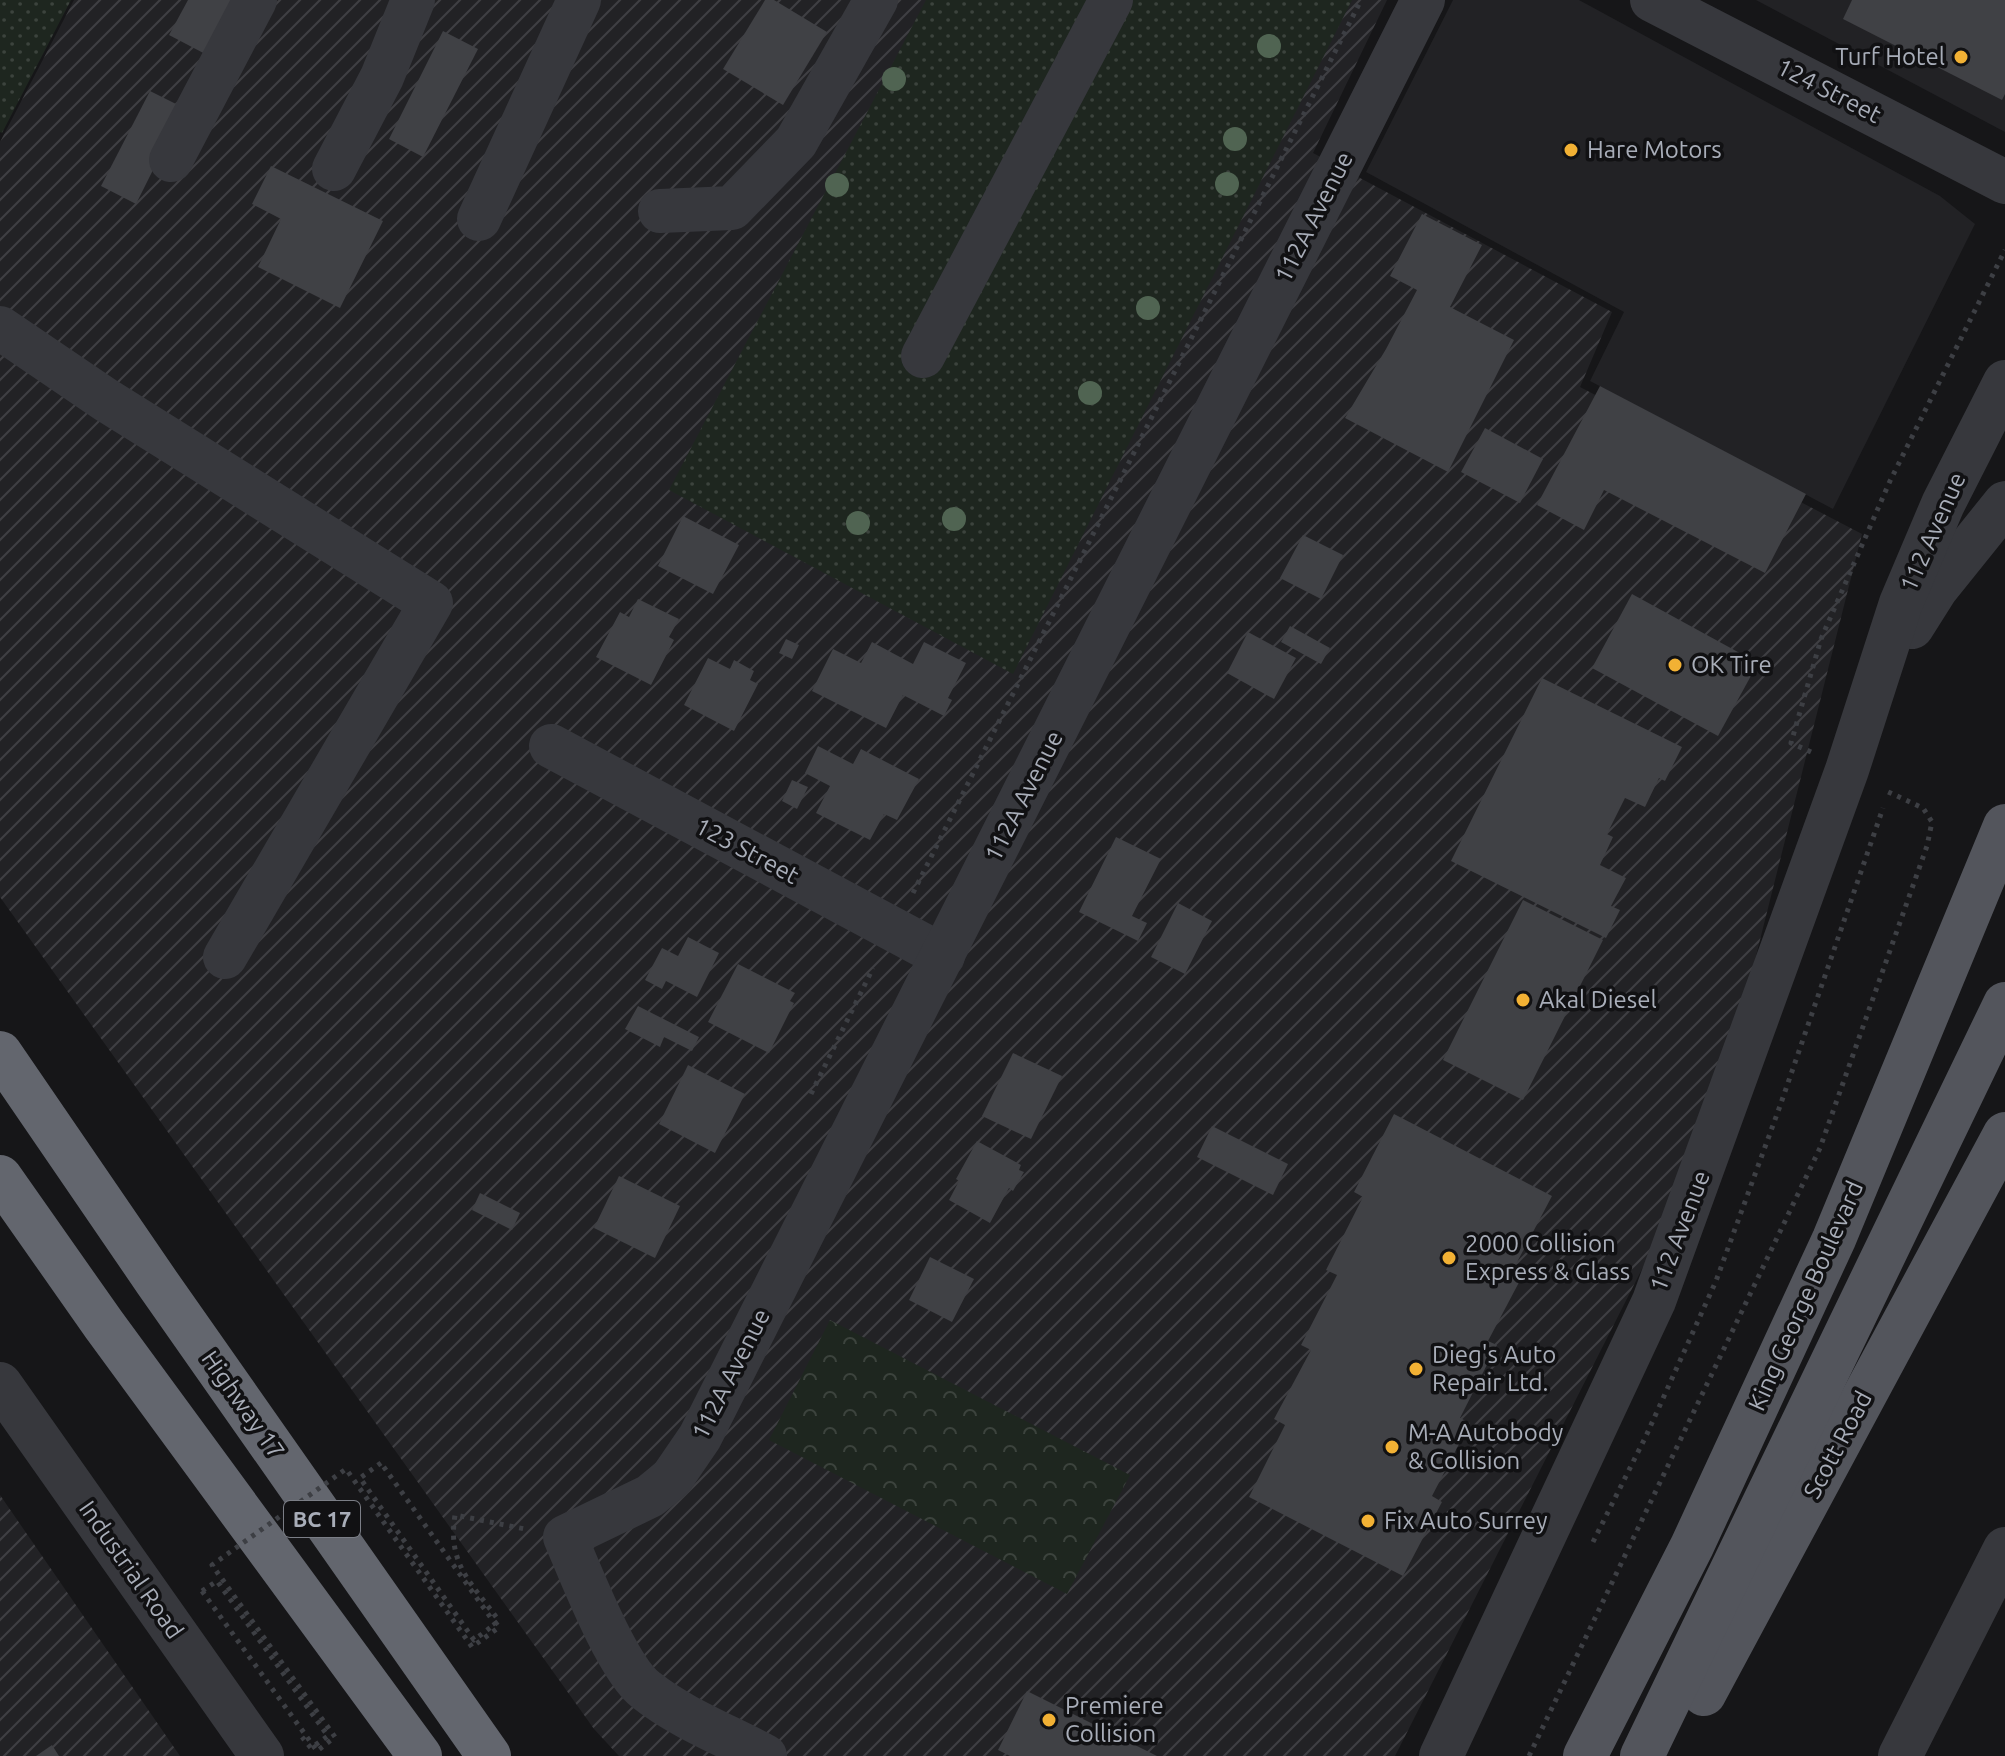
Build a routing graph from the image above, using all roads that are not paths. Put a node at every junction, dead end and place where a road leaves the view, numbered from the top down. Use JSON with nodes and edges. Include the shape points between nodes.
{"nodes":[{"id":1,"x":255,"y":0,"type":"edge"},
{"id":2,"x":413,"y":0,"type":"edge"},
{"id":3,"x":579,"y":0,"type":"edge"},
{"id":4,"x":876,"y":0,"type":"edge"},
{"id":5,"x":1111,"y":0,"type":"edge"},
{"id":6,"x":1423,"y":0,"type":"edge"},
{"id":7,"x":1652,"y":0,"type":"edge"},
{"id":8,"x":1948,"y":153,"type":"junction"},
{"id":9,"x":171,"y":160,"type":"dead end"},
{"id":10,"x":334,"y":169,"type":"dead end"},
{"id":11,"x":2005,"y":182,"type":"edge"},
{"id":12,"x":660,"y":211,"type":"dead end"},
{"id":13,"x":2005,"y":211,"type":"edge"},
{"id":14,"x":479,"y":219,"type":"dead end"},
{"id":15,"x":0,"y":328,"type":"edge"},
{"id":16,"x":923,"y":356,"type":"dead end"},
{"id":17,"x":2005,"y":382,"type":"edge"},
{"id":18,"x":2005,"y":503,"type":"edge"},
{"id":19,"x":1876,"y":688,"type":"junction"},
{"id":20,"x":551,"y":746,"type":"dead end"},
{"id":21,"x":2005,"y":826,"type":"edge"},
{"id":22,"x":943,"y":956,"type":"junction"},
{"id":23,"x":225,"y":957,"type":"dead end"},
{"id":24,"x":2005,"y":1004,"type":"edge"},
{"id":25,"x":0,"y":1053,"type":"edge"},
{"id":26,"x":2005,"y":1134,"type":"edge"},
{"id":27,"x":0,"y":1177,"type":"edge"},
{"id":28,"x":0,"y":1384,"type":"edge"},
{"id":29,"x":2005,"y":1549,"type":"edge"},
{"id":30,"x":262,"y":1756,"type":"edge"},
{"id":31,"x":420,"y":1756,"type":"edge"},
{"id":32,"x":489,"y":1756,"type":"edge"},
{"id":33,"x":765,"y":1756,"type":"edge"},
{"id":34,"x":1441,"y":1756,"type":"edge"},
{"id":35,"x":1585,"y":1756,"type":"edge"},
{"id":36,"x":1642,"y":1756,"type":"edge"},
{"id":37,"x":1671,"y":1756,"type":"edge"},
{"id":38,"x":1900,"y":1756,"type":"edge"}],
"edges":[{"from":1,"to":9,"type":"street"},
{"from":2,"to":10,"type":"street","via":[[382,77]]},
{"from":3,"to":14,"type":"street"},
{"from":4,"to":12,"type":"street","via":[[796,142],[732,208]]},
{"from":5,"to":16,"type":"street"},
{"from":6,"to":22,"type":"street","name":"112A Avenue"},
{"from":7,"to":8,"type":"street","name":"124 Street"},
{"from":8,"to":11,"type":"street","name":"124 Street"},
{"from":8,"to":13,"type":"street","via":[[1983,180]]},
{"from":15,"to":23,"type":"street","via":[[431,603]]},
{"from":17,"to":19,"type":"street","name":"112 Avenue","via":[[1921,553]]},
{"from":18,"to":19,"type":"street","name":"112 Avenue","via":[[1936,589]]},
{"from":19,"to":34,"type":"street","name":"112 Avenue","via":[[1654,1301]]},
{"from":20,"to":22,"type":"street","name":"123 Street"},
{"from":21,"to":35,"type":"main road","name":"King George Boulevard","via":[[1834,1239],[1692,1546]]},
{"from":22,"to":33,"type":"street","name":"112A Avenue","via":[[687,1458],[650,1496],[565,1537],[606,1629],[643,1688]]},
{"from":24,"to":36,"type":"main road","name":"King George Boulevard"},
{"from":25,"to":32,"type":"highway","name":"Highway 17","number":"BC 17"},
{"from":26,"to":37,"type":"main road","name":"Scott Road"},
{"from":27,"to":31,"type":"highway","number":"BC 17"},
{"from":28,"to":30,"type":"street","name":"Industrial Road"},
{"from":29,"to":38,"type":"street"}]}
